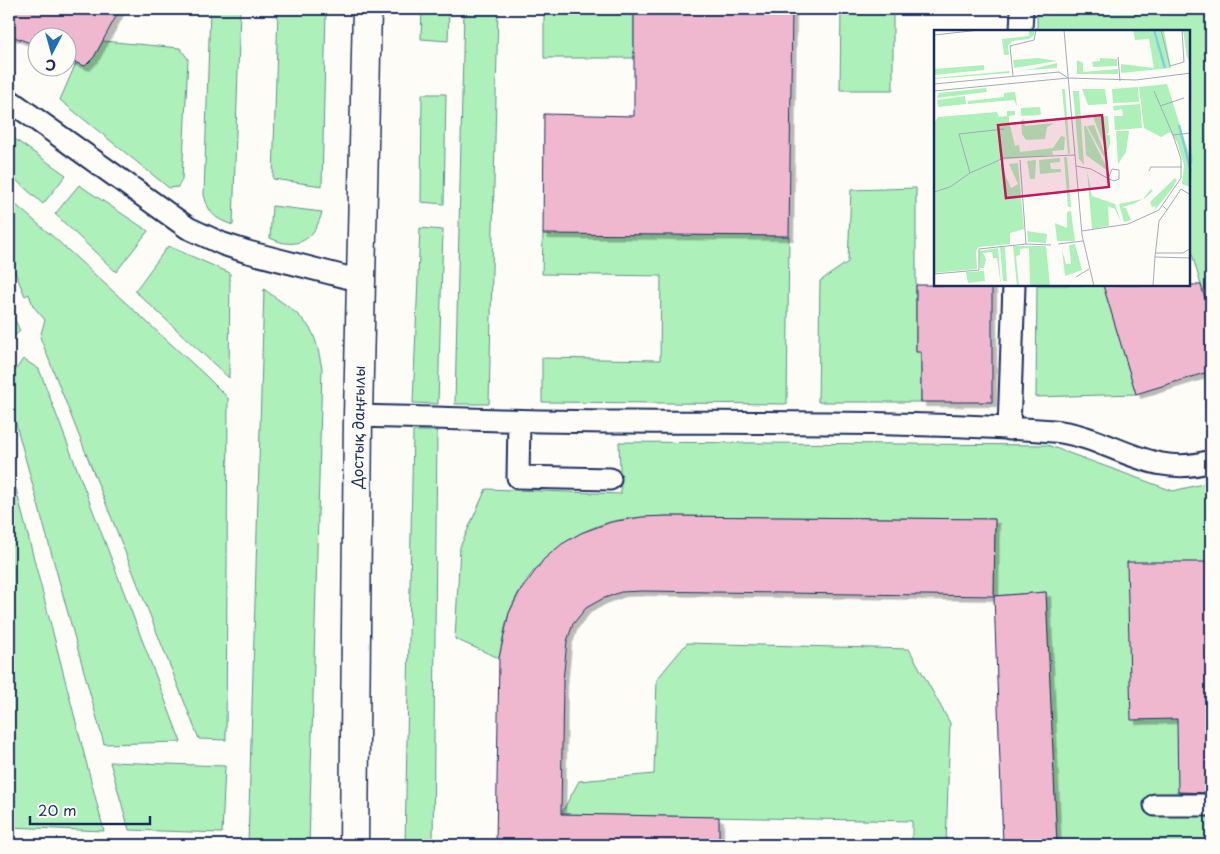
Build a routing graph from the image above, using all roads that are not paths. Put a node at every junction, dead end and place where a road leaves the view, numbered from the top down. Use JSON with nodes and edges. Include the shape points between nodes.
{"nodes":[{"id":1,"x":367,"y":9,"type":"edge"},
{"id":2,"x":1022,"y":9,"type":"edge"},
{"id":3,"x":1021,"y":30,"type":"edge"},
{"id":4,"x":9,"y":100,"type":"edge"},
{"id":5,"x":361,"y":281,"type":"junction"},
{"id":6,"x":1014,"y":286,"type":"edge"},
{"id":7,"x":358,"y":416,"type":"junction"},
{"id":8,"x":519,"y":421,"type":"junction"},
{"id":9,"x":1009,"y":429,"type":"junction"},
{"id":10,"x":1211,"y":461,"type":"edge"},
{"id":11,"x":610,"y":480,"type":"dead end"},
{"id":12,"x":1155,"y":805,"type":"dead end"},
{"id":13,"x":1211,"y":805,"type":"edge"},
{"id":14,"x":354,"y":845,"type":"edge"}],
"edges":[{"from":1,"to":5,"type":"main road","name":"Достық даңғылы"},
{"from":2,"to":3,"type":"lane"},
{"from":4,"to":5,"type":"lane","via":[[188,228],[248,252]]},
{"from":5,"to":7,"type":"main road","name":"Достық даңғылы"},
{"from":6,"to":9,"type":"lane"},
{"from":7,"to":8,"type":"lane"},
{"from":7,"to":14,"type":"main road","name":"Достық даңғылы"},
{"from":8,"to":9,"type":"lane","via":[[801,423]]},
{"from":8,"to":11,"type":"lane","via":[[518,477]]},
{"from":9,"to":10,"type":"lane","via":[[1056,431],[1090,438],[1138,459],[1162,465]]},
{"from":12,"to":13,"type":"lane"}]}
